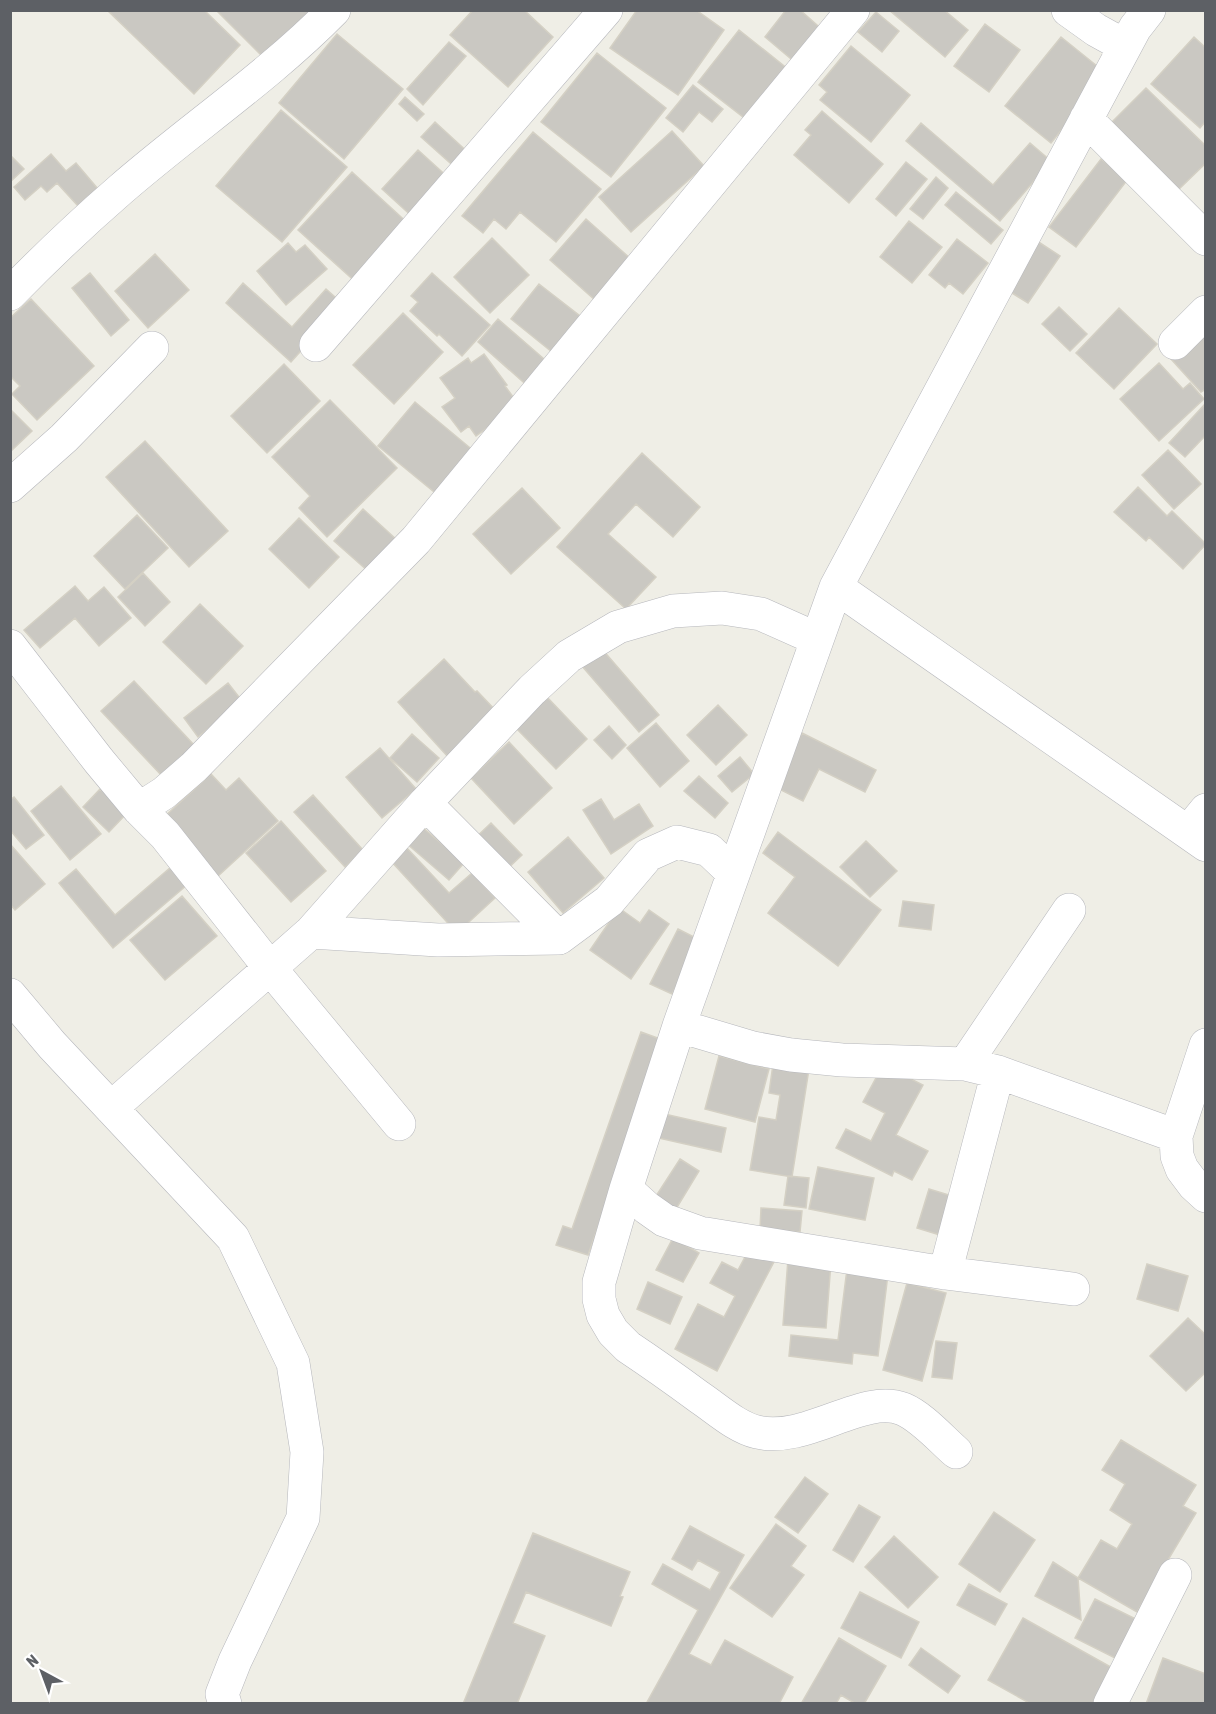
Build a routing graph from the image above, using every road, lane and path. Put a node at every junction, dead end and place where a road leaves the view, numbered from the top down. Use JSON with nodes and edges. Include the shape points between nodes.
{"nodes":[{"id":1,"x":333,"y":10,"type":"edge"},
{"id":2,"x":606,"y":10,"type":"edge"},
{"id":3,"x":853,"y":10,"type":"edge"},
{"id":4,"x":1068,"y":10,"type":"edge"},
{"id":5,"x":1149,"y":10,"type":"edge"},
{"id":6,"x":1125,"y":46,"type":"junction"},
{"id":7,"x":1086,"y":119,"type":"junction"},
{"id":8,"x":1206,"y":239,"type":"edge"},
{"id":9,"x":10,"y":294,"type":"edge"},
{"id":10,"x":1206,"y":312,"type":"edge"},
{"id":11,"x":1175,"y":344,"type":"dead end"},
{"id":12,"x":316,"y":345,"type":"dead end"},
{"id":13,"x":152,"y":348,"type":"dead end"},
{"id":14,"x":10,"y":486,"type":"edge"},
{"id":15,"x":836,"y":587,"type":"junction"},
{"id":16,"x":817,"y":639,"type":"junction"},
{"id":17,"x":10,"y":646,"type":"edge"},
{"id":18,"x":425,"y":803,"type":"junction"},
{"id":19,"x":139,"y":809,"type":"junction"},
{"id":20,"x":1200,"y":829,"type":"edge"},
{"id":21,"x":733,"y":873,"type":"junction"},
{"id":22,"x":1069,"y":910,"type":"dead end"},
{"id":23,"x":311,"y":932,"type":"junction"},
{"id":24,"x":559,"y":938,"type":"junction"},
{"id":25,"x":270,"y":968,"type":"junction"},
{"id":26,"x":10,"y":994,"type":"edge"},
{"id":27,"x":679,"y":1026,"type":"junction"},
{"id":28,"x":1206,"y":1046,"type":"edge"},
{"id":29,"x":965,"y":1064,"type":"junction"},
{"id":30,"x":998,"y":1072,"type":"junction"},
{"id":31,"x":111,"y":1108,"type":"junction"},
{"id":32,"x":399,"y":1124,"type":"dead end"},
{"id":33,"x":1176,"y":1136,"type":"junction"},
{"id":34,"x":627,"y":1189,"type":"junction"},
{"id":35,"x":1206,"y":1196,"type":"edge"},
{"id":36,"x":945,"y":1273,"type":"junction"},
{"id":37,"x":1073,"y":1289,"type":"dead end"},
{"id":38,"x":956,"y":1452,"type":"dead end"},
{"id":39,"x":1175,"y":1575,"type":"dead end"},
{"id":40,"x":225,"y":1704,"type":"edge"},
{"id":41,"x":1110,"y":1704,"type":"edge"}],
"edges":[{"from":1,"to":9,"type":"street","via":[[260,77],[120,189]]},
{"from":2,"to":12,"type":"street"},
{"from":3,"to":19,"type":"street","via":[[416,540],[194,767]]},
{"from":4,"to":6,"type":"street"},
{"from":5,"to":6,"type":"street"},
{"from":6,"to":7,"type":"street"},
{"from":7,"to":8,"type":"street"},
{"from":7,"to":15,"type":"street"},
{"from":10,"to":11,"type":"street"},
{"from":13,"to":14,"type":"street","via":[[64,438]]},
{"from":15,"to":16,"type":"street"},
{"from":15,"to":20,"type":"street"},
{"from":16,"to":18,"type":"street","via":[[761,614],[722,608],[673,611],[618,627],[568,656]]},
{"from":16,"to":21,"type":"street"},
{"from":17,"to":19,"type":"street"},
{"from":18,"to":23,"type":"street"},
{"from":18,"to":24,"type":"street"},
{"from":19,"to":25,"type":"street","via":[[165,835]]},
{"from":21,"to":24,"type":"street","via":[[709,850],[677,842],[648,855],[609,901]]},
{"from":21,"to":27,"type":"street"},
{"from":22,"to":29,"type":"street"},
{"from":23,"to":24,"type":"street","via":[[438,940]]},
{"from":23,"to":25,"type":"street"},
{"from":25,"to":31,"type":"street"},
{"from":25,"to":32,"type":"street"},
{"from":26,"to":31,"type":"street"},
{"from":27,"to":29,"type":"street","via":[[791,1055]]},
{"from":27,"to":34,"type":"street"},
{"from":28,"to":33,"type":"street"},
{"from":29,"to":30,"type":"street"},
{"from":30,"to":33,"type":"street"},
{"from":30,"to":36,"type":"street"},
{"from":31,"to":40,"type":"street","via":[[233,1238],[293,1363],[307,1452],[303,1518],[235,1661],[222,1694]]},
{"from":33,"to":35,"type":"street","via":[[1182,1169]]},
{"from":34,"to":36,"type":"street","via":[[664,1220],[700,1233]]},
{"from":34,"to":38,"type":"street","via":[[599,1282],[599,1299],[613,1332],[628,1347],[734,1422],[756,1432],[775,1435],[800,1431],[868,1408],[892,1406],[915,1417]]},
{"from":36,"to":37,"type":"street"},
{"from":39,"to":41,"type":"street"}]}
